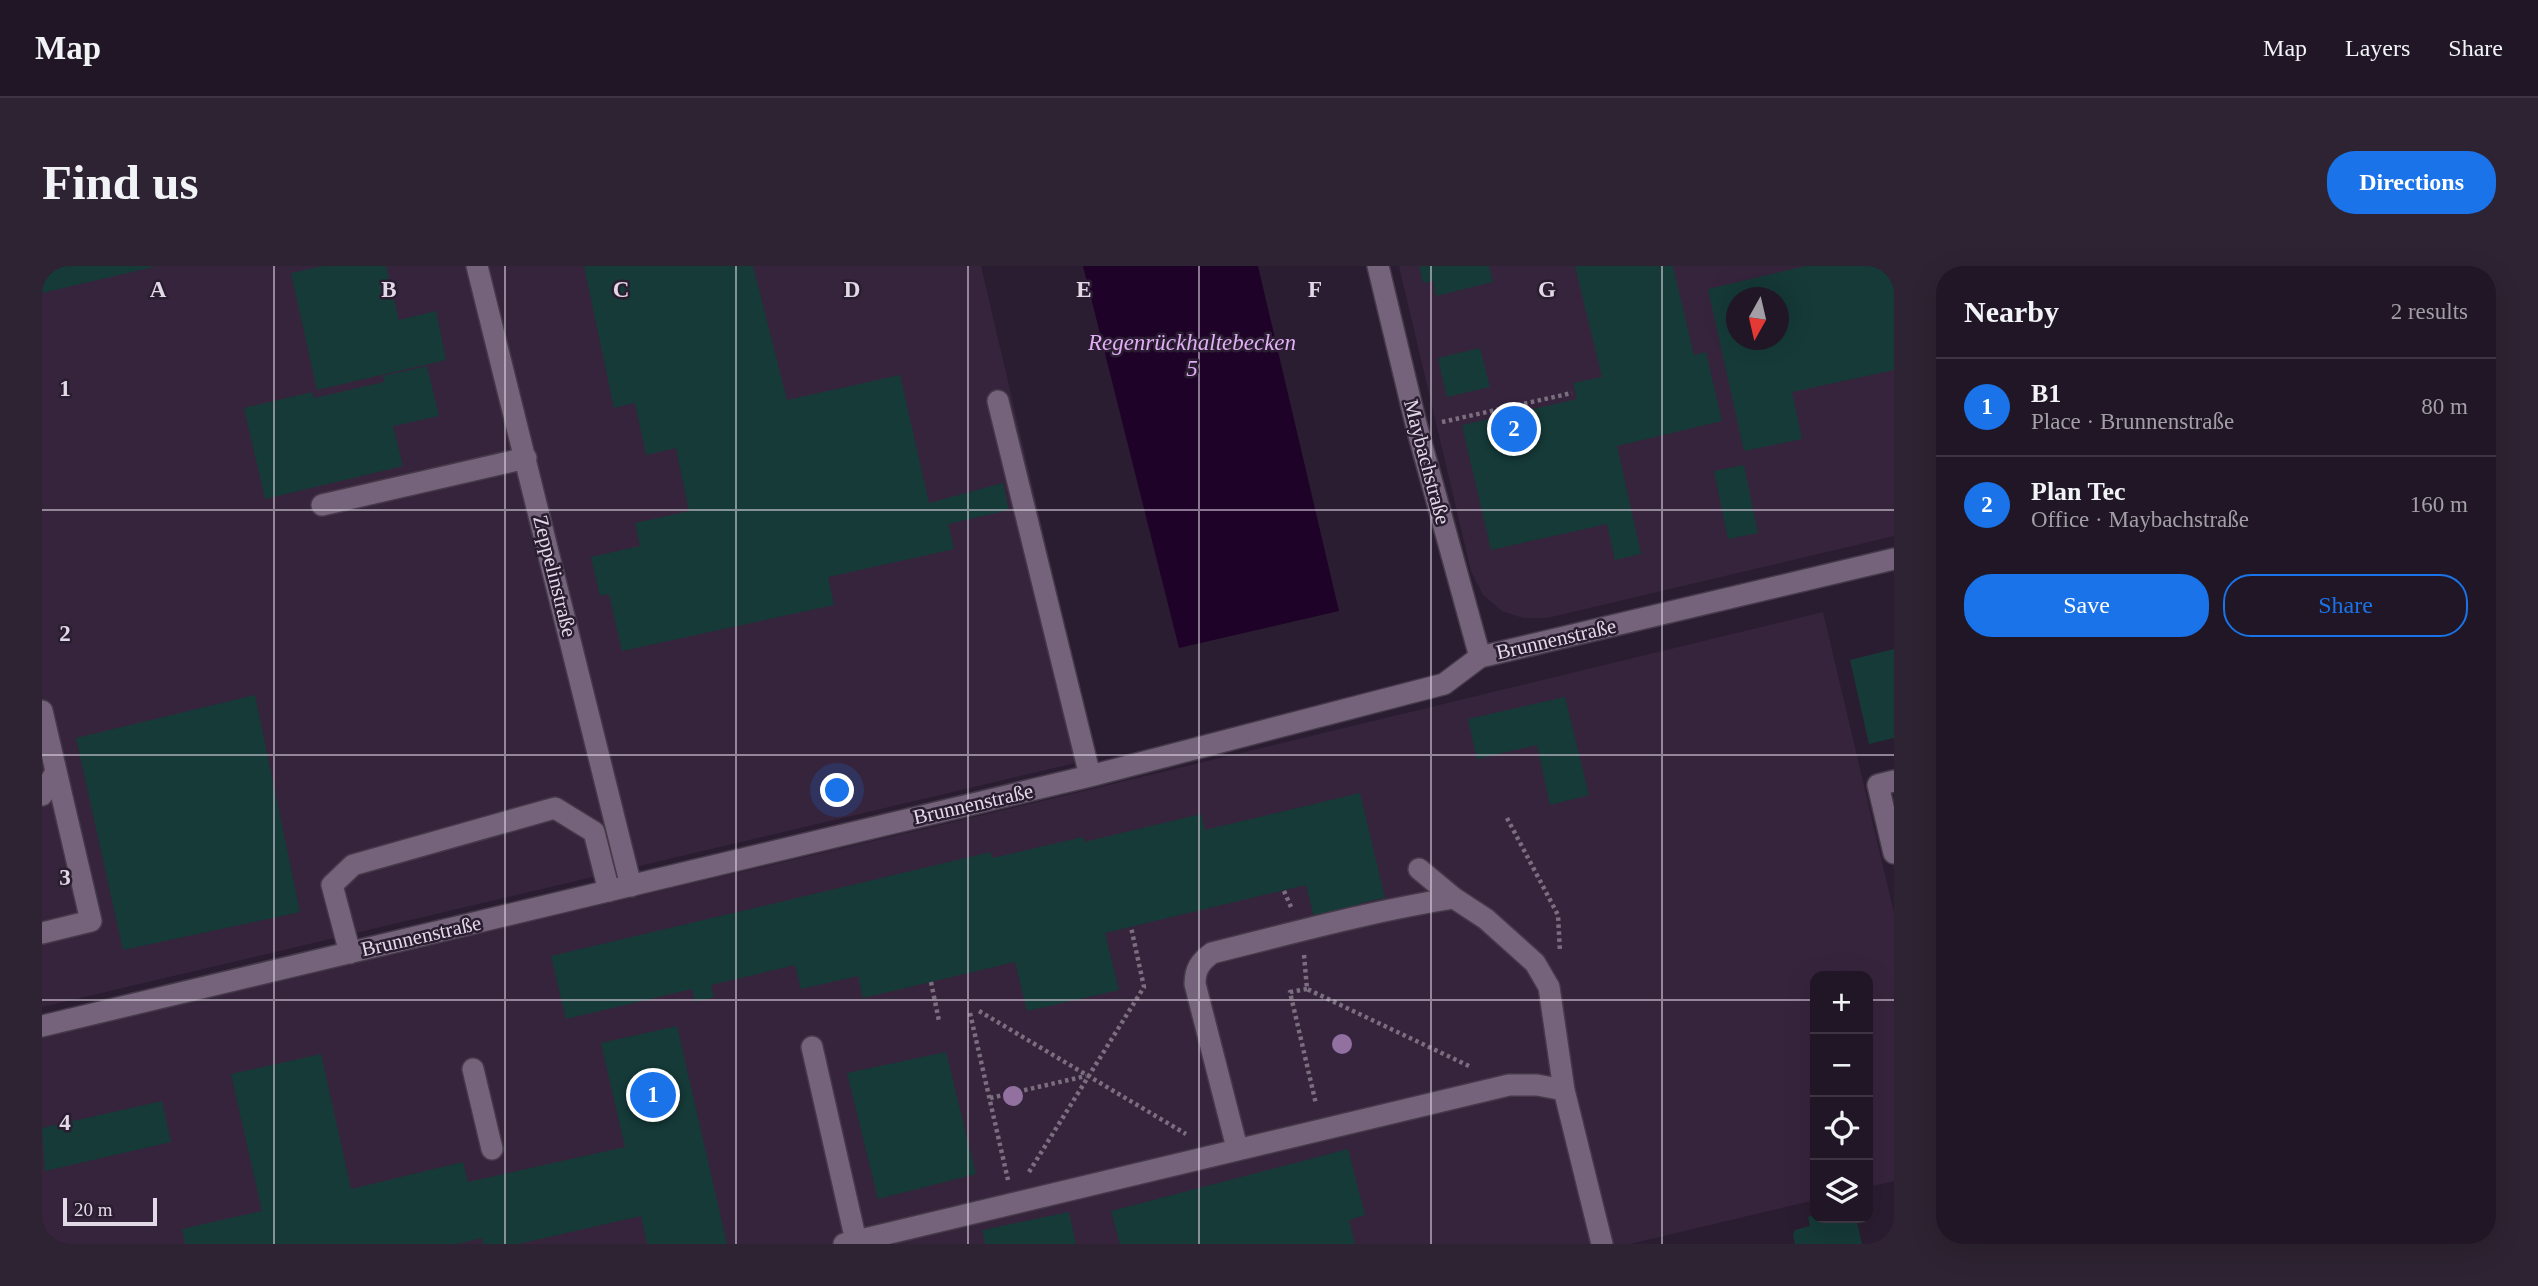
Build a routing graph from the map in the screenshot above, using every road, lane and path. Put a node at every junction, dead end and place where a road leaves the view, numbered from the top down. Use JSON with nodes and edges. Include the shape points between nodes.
{"nodes":[{"id":1,"x":477,"y":266,"type":"edge"},
{"id":2,"x":1378,"y":266,"type":"edge"},
{"id":3,"x":1572,"y":393,"type":"dead end"},
{"id":4,"x":998,"y":401,"type":"dead end"},
{"id":5,"x":1417,"y":428,"type":"junction"},
{"id":6,"x":526,"y":458,"type":"junction"},
{"id":7,"x":321,"y":505,"type":"dead end"},
{"id":8,"x":1894,"y":559,"type":"edge"},
{"id":9,"x":1480,"y":657,"type":"junction"},
{"id":10,"x":42,"y":711,"type":"edge"},
{"id":11,"x":56,"y":772,"type":"junction"},
{"id":12,"x":1090,"y":776,"type":"junction"},
{"id":13,"x":1894,"y":781,"type":"edge"},
{"id":14,"x":42,"y":795,"type":"edge"},
{"id":15,"x":1507,"y":818,"type":"dead end"},
{"id":16,"x":1894,"y":853,"type":"edge"},
{"id":17,"x":1419,"y":869,"type":"dead end"},
{"id":18,"x":631,"y":886,"type":"junction"},
{"id":19,"x":609,"y":891,"type":"junction"},
{"id":20,"x":1284,"y":891,"type":"dead end"},
{"id":21,"x":1454,"y":898,"type":"junction"},
{"id":22,"x":1131,"y":927,"type":"dead end"},
{"id":23,"x":1301,"y":930,"type":"junction"},
{"id":24,"x":42,"y":933,"type":"edge"},
{"id":25,"x":350,"y":953,"type":"junction"},
{"id":26,"x":931,"y":982,"type":"dead end"},
{"id":27,"x":1549,"y":987,"type":"junction"},
{"id":28,"x":1307,"y":989,"type":"junction"},
{"id":29,"x":979,"y":1011,"type":"dead end"},
{"id":30,"x":970,"y":1013,"type":"dead end"},
{"id":31,"x":939,"y":1020,"type":"dead end"},
{"id":32,"x":42,"y":1026,"type":"edge"},
{"id":33,"x":812,"y":1047,"type":"dead end"},
{"id":34,"x":473,"y":1069,"type":"dead end"},
{"id":35,"x":1087,"y":1076,"type":"junction"},
{"id":36,"x":1486,"y":1090,"type":"junction"},
{"id":37,"x":1564,"y":1090,"type":"junction"},
{"id":38,"x":990,"y":1098,"type":"junction"},
{"id":39,"x":1322,"y":1128,"type":"junction"},
{"id":40,"x":492,"y":1149,"type":"dead end"},
{"id":41,"x":1227,"y":1150,"type":"junction"},
{"id":42,"x":1026,"y":1178,"type":"dead end"},
{"id":43,"x":1017,"y":1180,"type":"dead end"},
{"id":44,"x":1009,"y":1181,"type":"junction"},
{"id":45,"x":1014,"y":1203,"type":"junction"},
{"id":46,"x":850,"y":1243,"type":"edge"},
{"id":47,"x":1602,"y":1244,"type":"edge"}],
"edges":[{"from":1,"to":6,"type":"street","name":"Zeppelinstraße"},
{"from":2,"to":5,"type":"street","name":"Maybachstraße"},
{"from":3,"to":5,"type":"path"},
{"from":4,"to":12,"type":"street"},
{"from":5,"to":9,"type":"street","name":"Maybachstraße"},
{"from":6,"to":7,"type":"street"},
{"from":6,"to":18,"type":"street","name":"Zeppelinstraße"},
{"from":8,"to":9,"type":"street","name":"Brunnenstraße"},
{"from":9,"to":12,"type":"street","name":"Brunnenstraße","via":[[1444,684]]},
{"from":10,"to":11,"type":"street"},
{"from":11,"to":14,"type":"street"},
{"from":11,"to":24,"type":"street","via":[[91,922]]},
{"from":12,"to":18,"type":"street","name":"Brunnenstraße"},
{"from":13,"to":16,"type":"street","via":[[1878,785]]},
{"from":15,"to":27,"type":"path","via":[[1558,915],[1560,958]]},
{"from":17,"to":21,"type":"street"},
{"from":18,"to":19,"type":"street","name":"Brunnenstraße"},
{"from":19,"to":25,"type":"street","name":"Brunnenstraße"},
{"from":19,"to":25,"type":"street","via":[[594,832],[555,808],[353,865],[341,873],[332,885]]},
{"from":20,"to":23,"type":"path"},
{"from":21,"to":23,"type":"street"},
{"from":21,"to":27,"type":"street","via":[[1486,919],[1535,963]]},
{"from":22,"to":35,"type":"path","via":[[1144,988]]},
{"from":23,"to":28,"type":"path"},
{"from":23,"to":41,"type":"street","via":[[1212,953],[1195,972]]},
{"from":25,"to":32,"type":"street","name":"Brunnenstraße"},
{"from":26,"to":31,"type":"path"},
{"from":27,"to":37,"type":"street"},
{"from":28,"to":36,"type":"path","via":[[1477,1070]]},
{"from":28,"to":39,"type":"path","via":[[1290,992]]},
{"from":29,"to":35,"type":"path"},
{"from":30,"to":38,"type":"path"},
{"from":33,"to":46,"type":"street"},
{"from":34,"to":40,"type":"street"},
{"from":35,"to":38,"type":"path"},
{"from":35,"to":41,"type":"path"},
{"from":35,"to":42,"type":"path"},
{"from":36,"to":37,"type":"street","via":[[1537,1085]]},
{"from":36,"to":39,"type":"street"},
{"from":37,"to":47,"type":"street"},
{"from":38,"to":44,"type":"path"},
{"from":39,"to":41,"type":"street"},
{"from":41,"to":45,"type":"street"},
{"from":43,"to":44,"type":"path"},
{"from":44,"to":45,"type":"path"},
{"from":45,"to":46,"type":"street"}]}
